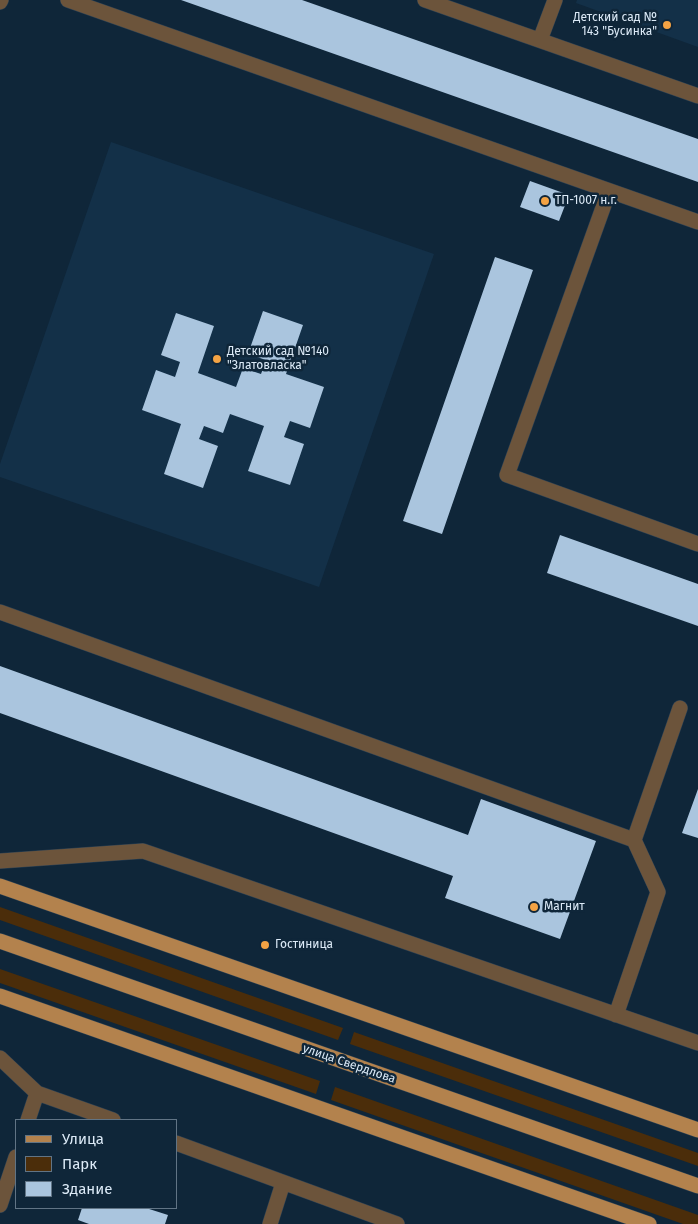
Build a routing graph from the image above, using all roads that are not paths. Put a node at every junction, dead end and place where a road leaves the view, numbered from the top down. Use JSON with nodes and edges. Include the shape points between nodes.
{"nodes":[{"id":1,"x":68,"y":0,"type":"edge"},
{"id":2,"x":424,"y":0,"type":"edge"},
{"id":3,"x":555,"y":0,"type":"edge"},
{"id":4,"x":540,"y":40,"type":"junction"},
{"id":5,"x":698,"y":96,"type":"edge"},
{"id":6,"x":609,"y":191,"type":"junction"},
{"id":7,"x":698,"y":222,"type":"edge"},
{"id":8,"x":698,"y":544,"type":"edge"},
{"id":9,"x":0,"y":612,"type":"edge"},
{"id":10,"x":680,"y":708,"type":"dead end"},
{"id":11,"x":634,"y":840,"type":"junction"},
{"id":12,"x":0,"y":861,"type":"edge"},
{"id":13,"x":0,"y":886,"type":"edge"},
{"id":14,"x":0,"y":941,"type":"edge"},
{"id":15,"x":0,"y":996,"type":"edge"},
{"id":16,"x":616,"y":1015,"type":"junction"},
{"id":17,"x":698,"y":1043,"type":"edge"},
{"id":18,"x":0,"y":1058,"type":"edge"},
{"id":19,"x":38,"y":1092,"type":"junction"},
{"id":20,"x":28,"y":1119,"type":"edge"},
{"id":21,"x":110,"y":1119,"type":"edge"},
{"id":22,"x":698,"y":1130,"type":"edge"},
{"id":23,"x":178,"y":1144,"type":"edge"},
{"id":24,"x":15,"y":1160,"type":"edge"},
{"id":25,"x":283,"y":1182,"type":"junction"},
{"id":26,"x":698,"y":1186,"type":"edge"},
{"id":27,"x":0,"y":1206,"type":"edge"},
{"id":28,"x":270,"y":1224,"type":"edge"},
{"id":29,"x":397,"y":1224,"type":"edge"},
{"id":30,"x":649,"y":1224,"type":"edge"}],
"edges":[{"from":1,"to":6,"type":"street"},
{"from":2,"to":4,"type":"street"},
{"from":3,"to":4,"type":"street"},
{"from":4,"to":5,"type":"street"},
{"from":6,"to":7,"type":"street"},
{"from":6,"to":8,"type":"street","via":[[507,475]]},
{"from":9,"to":11,"type":"street"},
{"from":10,"to":11,"type":"street"},
{"from":11,"to":16,"type":"street","via":[[658,892]]},
{"from":12,"to":16,"type":"street","via":[[143,851]]},
{"from":13,"to":22,"type":"main road"},
{"from":14,"to":26,"type":"main road","name":"улица Свердлова"},
{"from":15,"to":30,"type":"main road"},
{"from":16,"to":17,"type":"street"},
{"from":18,"to":19,"type":"street"},
{"from":19,"to":20,"type":"street"},
{"from":19,"to":21,"type":"street"},
{"from":23,"to":25,"type":"street"},
{"from":24,"to":27,"type":"street"},
{"from":25,"to":28,"type":"street"},
{"from":25,"to":29,"type":"street"}]}
